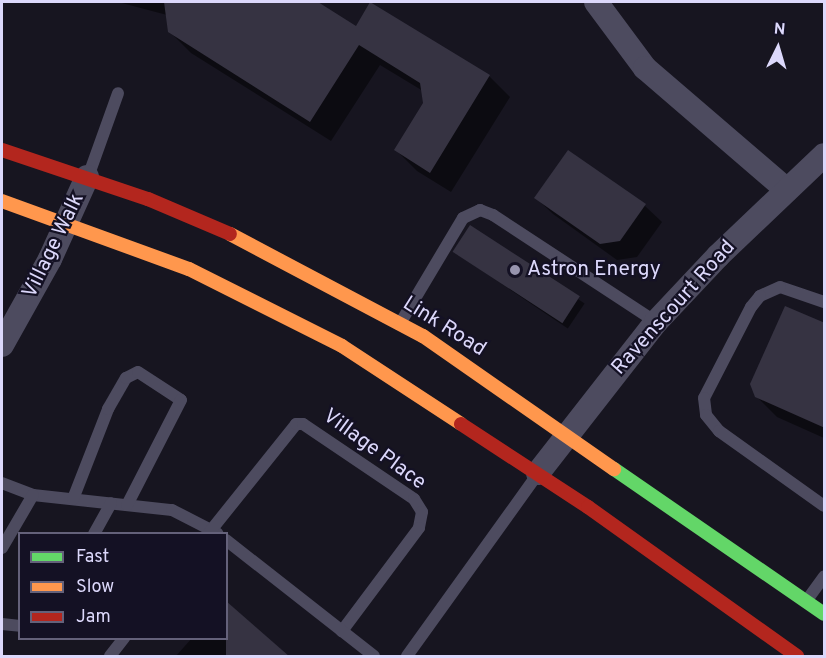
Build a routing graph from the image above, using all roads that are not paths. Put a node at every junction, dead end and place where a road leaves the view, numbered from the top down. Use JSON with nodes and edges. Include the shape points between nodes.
{"nodes":[{"id":1,"x":596,"y":2,"type":"edge"},
{"id":2,"x":118,"y":93,"type":"dead end"},
{"id":3,"x":2,"y":150,"type":"edge"},
{"id":4,"x":825,"y":155,"type":"edge"},
{"id":5,"x":87,"y":177,"type":"junction"},
{"id":6,"x":787,"y":190,"type":"junction"},
{"id":7,"x":2,"y":201,"type":"edge"},
{"id":8,"x":67,"y":222,"type":"junction"},
{"id":9,"x":825,"y":302,"type":"edge"},
{"id":10,"x":656,"y":322,"type":"junction"},
{"id":11,"x":400,"y":323,"type":"junction"},
{"id":12,"x":2,"y":345,"type":"edge"},
{"id":13,"x":567,"y":434,"type":"junction"},
{"id":14,"x":538,"y":473,"type":"junction"},
{"id":15,"x":2,"y":483,"type":"edge"},
{"id":16,"x":33,"y":495,"type":"junction"},
{"id":17,"x":73,"y":500,"type":"junction"},
{"id":18,"x":111,"y":503,"type":"junction"},
{"id":19,"x":127,"y":505,"type":"junction"},
{"id":20,"x":825,"y":506,"type":"edge"},
{"id":21,"x":95,"y":532,"type":"edge"},
{"id":22,"x":212,"y":532,"type":"edge"},
{"id":23,"x":228,"y":542,"type":"edge"},
{"id":24,"x":2,"y":548,"type":"edge"},
{"id":25,"x":825,"y":577,"type":"edge"},
{"id":26,"x":807,"y":601,"type":"junction"},
{"id":27,"x":825,"y":614,"type":"edge"},
{"id":28,"x":2,"y":624,"type":"edge"},
{"id":29,"x":18,"y":626,"type":"edge"},
{"id":30,"x":342,"y":631,"type":"junction"},
{"id":31,"x":123,"y":640,"type":"edge"},
{"id":32,"x":110,"y":657,"type":"edge"},
{"id":33,"x":374,"y":657,"type":"edge"},
{"id":34,"x":407,"y":657,"type":"edge"},
{"id":35,"x":797,"y":657,"type":"edge"}],
"edges":[{"from":1,"to":6,"type":"street","via":[[645,68]]},
{"from":2,"to":5,"type":"lane"},
{"from":3,"to":5,"type":"street","name":"Link Road"},
{"from":4,"to":6,"type":"street","name":"Ravenscourt Road"},
{"from":5,"to":8,"type":"street","name":"Village Walk"},
{"from":5,"to":11,"type":"street","name":"Link Road","via":[[245,240]]},
{"from":6,"to":10,"type":"street","name":"Ravenscourt Road"},
{"from":7,"to":8,"type":"street"},
{"from":8,"to":12,"type":"street","name":"Village Walk"},
{"from":8,"to":14,"type":"street","via":[[189,269],[273,309],[386,372]]},
{"from":9,"to":20,"type":"lane","via":[[780,287],[760,296],[704,398],[704,407],[719,431]]},
{"from":10,"to":11,"type":"lane","via":[[493,215],[476,210],[463,218]]},
{"from":10,"to":13,"type":"street","name":"Ravenscourt Road"},
{"from":11,"to":13,"type":"street","name":"Link Road"},
{"from":13,"to":14,"type":"street","name":"Ravenscourt Road"},
{"from":13,"to":26,"type":"street","name":"Link Road"},
{"from":14,"to":34,"type":"lane"},
{"from":14,"to":35,"type":"street"},
{"from":15,"to":16,"type":"lane"},
{"from":16,"to":17,"type":"lane"},
{"from":16,"to":24,"type":"lane"},
{"from":17,"to":18,"type":"lane"},
{"from":17,"to":19,"type":"lane","via":[[108,409],[126,378],[135,372],[181,400]]},
{"from":18,"to":19,"type":"lane"},
{"from":18,"to":21,"type":"lane"},
{"from":19,"to":22,"type":"lane","via":[[172,510]]},
{"from":22,"to":30,"type":"lane","name":"Village Place","via":[[296,424],[303,424],[414,499],[422,512],[419,528]]},
{"from":23,"to":30,"type":"lane"},
{"from":25,"to":26,"type":"lane"},
{"from":26,"to":27,"type":"street","name":"Link Road"},
{"from":28,"to":29,"type":"lane"},
{"from":30,"to":33,"type":"lane"},
{"from":31,"to":32,"type":"lane"}]}
